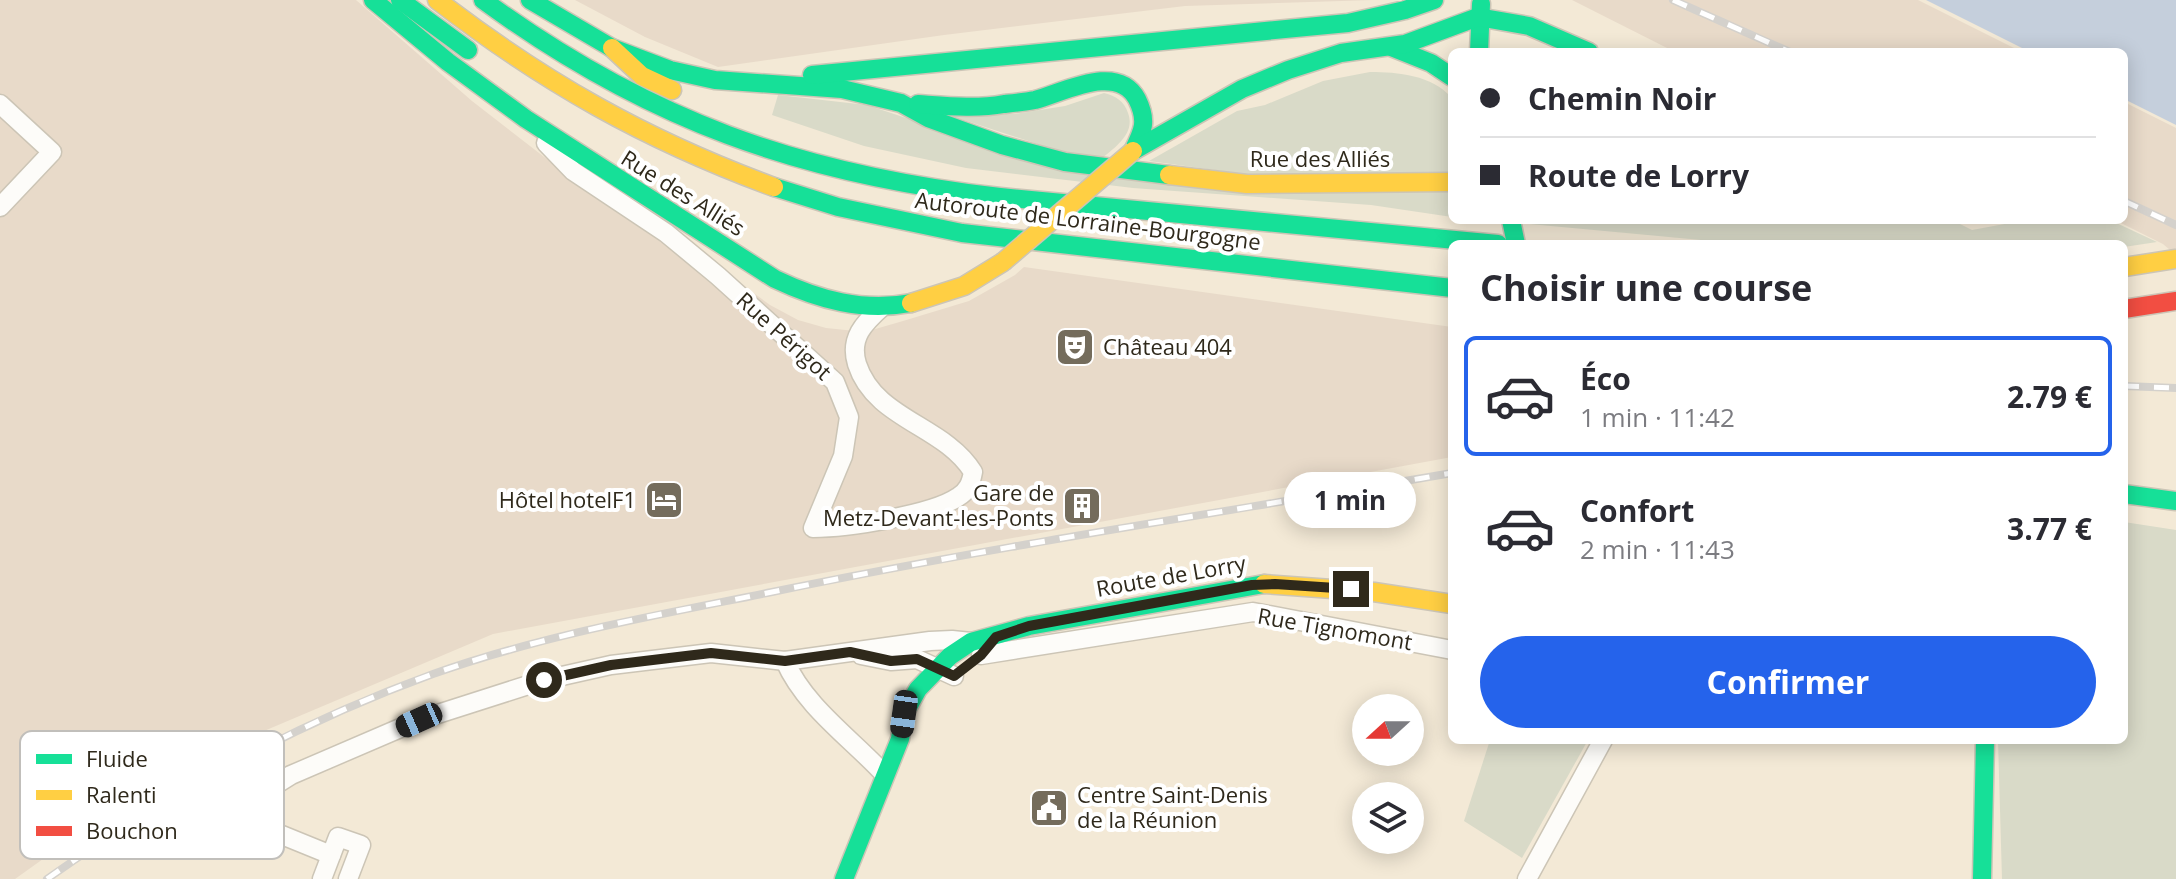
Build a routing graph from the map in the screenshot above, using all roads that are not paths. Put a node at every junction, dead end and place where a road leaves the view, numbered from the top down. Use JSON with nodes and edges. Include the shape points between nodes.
{"nodes":[{"id":1,"x":373,"y":0,"type":"edge"},
{"id":2,"x":400,"y":0,"type":"edge"},
{"id":3,"x":437,"y":0,"type":"edge"},
{"id":4,"x":483,"y":0,"type":"edge"},
{"id":5,"x":530,"y":0,"type":"edge"},
{"id":6,"x":1434,"y":0,"type":"edge"},
{"id":7,"x":1480,"y":9,"type":"edge"},
{"id":8,"x":1569,"y":43,"type":"junction"},
{"id":9,"x":1391,"y":47,"type":"junction"},
{"id":10,"x":612,"y":48,"type":"junction"},
{"id":11,"x":1479,"y":48,"type":"edge"},
{"id":12,"x":1556,"y":48,"type":"edge"},
{"id":13,"x":1580,"y":48,"type":"edge"},
{"id":14,"x":485,"y":62,"type":"dead end"},
{"id":15,"x":1448,"y":73,"type":"edge"},
{"id":16,"x":771,"y":82,"type":"junction"},
{"id":17,"x":690,"y":98,"type":"dead end"},
{"id":18,"x":901,"y":103,"type":"junction"},
{"id":19,"x":0,"y":104,"type":"edge"},
{"id":20,"x":518,"y":115,"type":"junction"},
{"id":21,"x":634,"y":147,"type":"dead end"},
{"id":22,"x":1133,"y":151,"type":"junction"},
{"id":23,"x":902,"y":164,"type":"dead end"},
{"id":24,"x":755,"y":180,"type":"junction"},
{"id":25,"x":1448,"y":182,"type":"edge"},
{"id":26,"x":1042,"y":201,"type":"junction"},
{"id":27,"x":0,"y":207,"type":"edge"},
{"id":28,"x":1456,"y":240,"type":"edge"},
{"id":29,"x":2167,"y":260,"type":"edge"},
{"id":30,"x":2128,"y":266,"type":"edge"},
{"id":31,"x":1448,"y":288,"type":"edge"},
{"id":32,"x":2176,"y":301,"type":"edge"},
{"id":33,"x":882,"y":307,"type":"junction"},
{"id":34,"x":2128,"y":308,"type":"edge"},
{"id":35,"x":2128,"y":495,"type":"edge"},
{"id":36,"x":2176,"y":501,"type":"edge"},
{"id":37,"x":1448,"y":603,"type":"edge"},
{"id":38,"x":976,"y":649,"type":"junction"},
{"id":39,"x":1448,"y":649,"type":"edge"},
{"id":40,"x":850,"y":652,"type":"junction"},
{"id":41,"x":785,"y":661,"type":"junction"},
{"id":42,"x":946,"y":672,"type":"junction"},
{"id":43,"x":1601,"y":744,"type":"edge"},
{"id":44,"x":1985,"y":744,"type":"edge"},
{"id":45,"x":885,"y":775,"type":"junction"},
{"id":46,"x":284,"y":780,"type":"edge"},
{"id":47,"x":284,"y":836,"type":"edge"},
{"id":48,"x":331,"y":855,"type":"junction"},
{"id":49,"x":322,"y":879,"type":"edge"},
{"id":50,"x":348,"y":879,"type":"edge"},
{"id":51,"x":844,"y":879,"type":"edge"},
{"id":52,"x":1527,"y":879,"type":"edge"},
{"id":53,"x":1982,"y":879,"type":"edge"}],
"edges":[{"from":1,"to":20,"type":"main road","name":"Rue des Alliés"},
{"from":2,"to":14,"type":"main road"},
{"from":3,"to":24,"type":"main road","name":"Autoroute de Lorraine-Bourgogne","via":[[554,85],[630,127]]},
{"from":4,"to":26,"type":"main road","name":"Autoroute de Lorraine-Bourgogne","via":[[597,75],[754,146],[854,174]]},
{"from":5,"to":10,"type":"main road","name":"Rue des Alliés"},
{"from":6,"to":16,"type":"main road","name":"Rue des Alliés","via":[[1348,23]]},
{"from":7,"to":8,"type":"main road"},
{"from":7,"to":9,"type":"main road"},
{"from":7,"to":11,"type":"main road"},
{"from":8,"to":12,"type":"main road"},
{"from":8,"to":13,"type":"main road"},
{"from":9,"to":15,"type":"main road"},
{"from":9,"to":22,"type":"main road","name":"Rue des Alliés","via":[[1341,53],[1288,70]]},
{"from":10,"to":16,"type":"main road","name":"Rue des Alliés","via":[[715,80]]},
{"from":10,"to":17,"type":"main road","via":[[642,76]]},
{"from":16,"to":18,"type":"main road","name":"Rue des Alliés","via":[[842,89]]},
{"from":18,"to":22,"type":"main road","via":[[993,106],[1097,81],[1118,83],[1134,94],[1141,108],[1144,128]]},
{"from":18,"to":25,"type":"main road","name":"Rue des Alliés","via":[[1002,145],[1065,162],[1247,184]]},
{"from":19,"to":27,"type":"street","via":[[52,152]]},
{"from":20,"to":33,"type":"main road","name":"Rue des Alliés","via":[[792,288],[834,302]]},
{"from":20,"to":33,"type":"street","name":"Rue Périgot","via":[[573,171],[666,233],[835,382],[849,417],[843,456],[813,528],[840,528],[938,507],[970,486],[973,472],[958,452],[883,403],[862,379],[854,355],[856,336]]},
{"from":21,"to":24,"type":"main road","via":[[674,164]]},
{"from":22,"to":33,"type":"main road","name":"Rue des Alliés","bridge":true,"via":[[972,283],[917,303]]},
{"from":23,"to":26,"type":"main road","via":[[1006,184]]},
{"from":24,"to":31,"type":"main road","name":"Autoroute de Lorraine-Bourgogne","via":[[900,222],[984,236]]},
{"from":26,"to":28,"type":"main road","name":"Autoroute de Lorraine-Bourgogne"},
{"from":29,"to":30,"type":"main road"},
{"from":32,"to":34,"type":"main road"},
{"from":35,"to":36,"type":"main road"},
{"from":37,"to":38,"type":"main road","name":"Route de Lorry","via":[[1319,586],[1252,585],[1029,626]]},
{"from":38,"to":39,"type":"street","name":"Rue Tignomont","via":[[1253,612]]},
{"from":38,"to":40,"type":"street","name":"Rue Tignomont","via":[[941,640]]},
{"from":38,"to":42,"type":"main road","name":"Route de Lorry"},
{"from":40,"to":41,"type":"street","name":"Rue Tignomont"},
{"from":40,"to":42,"type":"street","via":[[891,661],[917,659]]},
{"from":41,"to":45,"type":"street","via":[[809,699]]},
{"from":41,"to":46,"type":"street","name":"Rue Tignomont","via":[[711,653],[611,665],[544,680],[419,720]]},
{"from":42,"to":45,"type":"main road","name":"Route de Lorry","via":[[910,702]]},
{"from":43,"to":52,"type":"street"},
{"from":44,"to":53,"type":"main road"},
{"from":45,"to":51,"type":"main road","name":"Route de Lorry"},
{"from":47,"to":48,"type":"street","name":"Rue Tignomont"},
{"from":48,"to":49,"type":"street"},
{"from":48,"to":50,"type":"street","via":[[338,837],[361,845]]}]}
